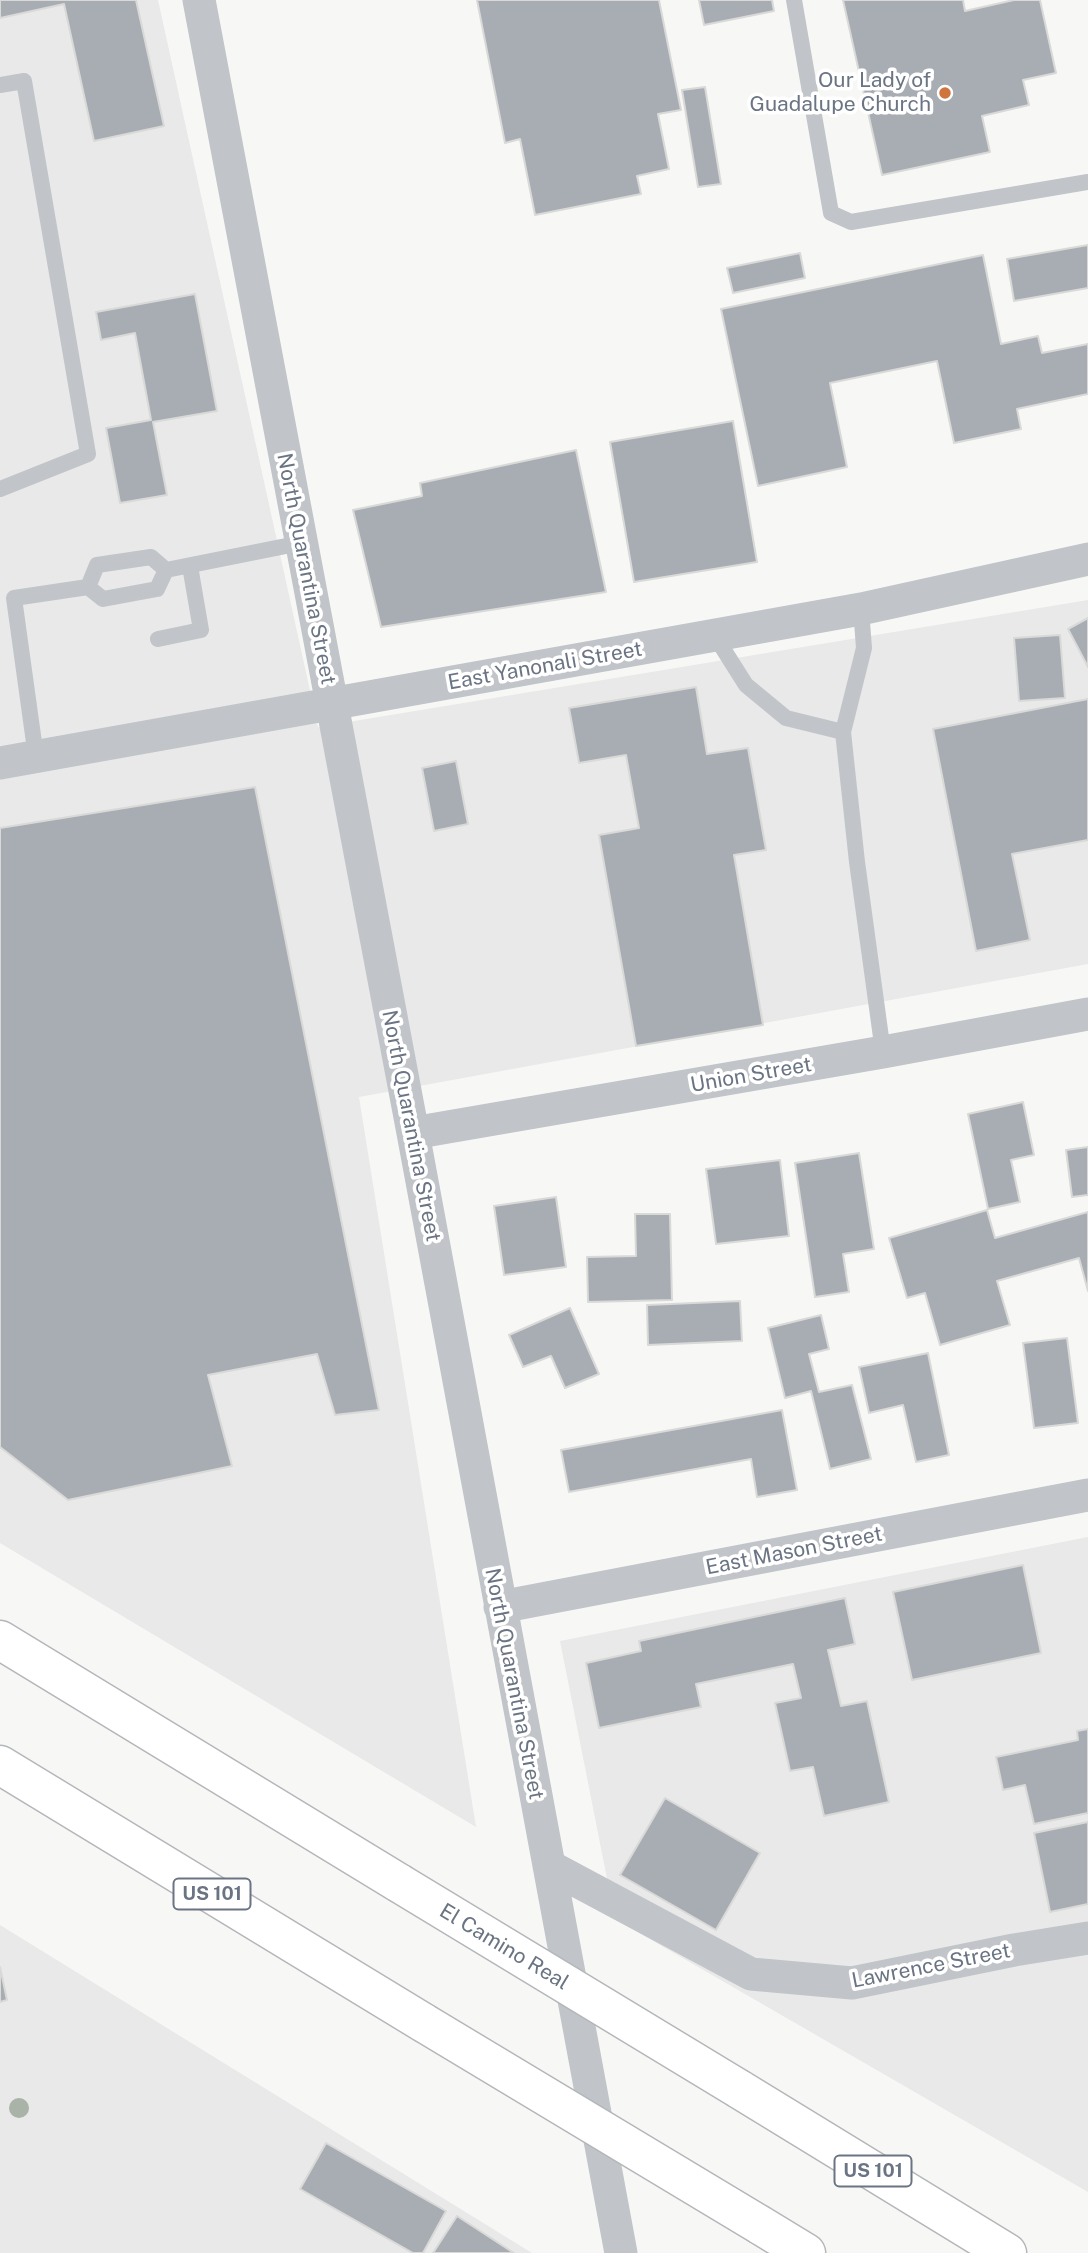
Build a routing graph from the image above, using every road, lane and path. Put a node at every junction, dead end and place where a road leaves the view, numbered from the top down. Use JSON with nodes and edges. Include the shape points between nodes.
{"nodes":[{"id":1,"x":199,"y":0,"type":"edge"},
{"id":2,"x":794,"y":0,"type":"edge"},
{"id":3,"x":0,"y":85,"type":"edge"},
{"id":4,"x":1088,"y":182,"type":"edge"},
{"id":5,"x":0,"y":489,"type":"edge"},
{"id":6,"x":301,"y":543,"type":"junction"},
{"id":7,"x":1088,"y":559,"type":"edge"},
{"id":8,"x":190,"y":566,"type":"junction"},
{"id":9,"x":166,"y":570,"type":"junction"},
{"id":10,"x":88,"y":587,"type":"junction"},
{"id":11,"x":860,"y":609,"type":"junction"},
{"id":12,"x":715,"y":636,"type":"junction"},
{"id":13,"x":158,"y":639,"type":"dead end"},
{"id":14,"x":331,"y":702,"type":"junction"},
{"id":15,"x":843,"y":732,"type":"junction"},
{"id":16,"x":36,"y":757,"type":"junction"},
{"id":17,"x":0,"y":763,"type":"edge"},
{"id":18,"x":1088,"y":1014,"type":"edge"},
{"id":19,"x":883,"y":1052,"type":"junction"},
{"id":20,"x":413,"y":1133,"type":"junction"},
{"id":21,"x":1088,"y":1495,"type":"edge"},
{"id":22,"x":500,"y":1607,"type":"junction"},
{"id":23,"x":0,"y":1640,"type":"edge"},
{"id":24,"x":0,"y":1765,"type":"edge"},
{"id":25,"x":549,"y":1866,"type":"junction"},
{"id":26,"x":1088,"y":1938,"type":"edge"},
{"id":27,"x":621,"y":2253,"type":"edge"},
{"id":28,"x":806,"y":2253,"type":"edge"},
{"id":29,"x":1007,"y":2253,"type":"edge"}],
"edges":[{"from":1,"to":6,"type":"street","name":"North Quarantina Street"},
{"from":2,"to":4,"type":"lane","via":[[831,212],[851,222]]},
{"from":3,"to":5,"type":"lane","via":[[24,80],[88,454]]},
{"from":6,"to":8,"type":"lane"},
{"from":6,"to":14,"type":"street","name":"North Quarantina Street"},
{"from":7,"to":11,"type":"street","name":"East Yanonali Street"},
{"from":8,"to":9,"type":"lane"},
{"from":8,"to":13,"type":"lane","via":[[201,630]]},
{"from":9,"to":10,"type":"lane","via":[[157,589],[103,599]]},
{"from":9,"to":10,"type":"lane","via":[[151,557],[97,565]]},
{"from":10,"to":16,"type":"lane","via":[[14,598]]},
{"from":11,"to":12,"type":"street","name":"East Yanonali Street"},
{"from":11,"to":15,"type":"lane","via":[[864,648]]},
{"from":12,"to":14,"type":"street","name":"East Yanonali Street"},
{"from":12,"to":15,"type":"lane","via":[[746,685],[786,718]]},
{"from":14,"to":16,"type":"street","name":"East Yanonali Street"},
{"from":14,"to":20,"type":"street","name":"North Quarantina Street"},
{"from":15,"to":19,"type":"lane"},
{"from":16,"to":17,"type":"street","name":"East Yanonali Street"},
{"from":18,"to":19,"type":"street","name":"Union Street"},
{"from":19,"to":20,"type":"street","name":"Union Street"},
{"from":20,"to":22,"type":"street","name":"North Quarantina Street"},
{"from":21,"to":22,"type":"street","name":"East Mason Street"},
{"from":22,"to":25,"type":"street","name":"North Quarantina Street"},
{"from":23,"to":29,"type":"highway","name":"El Camino Real","number":"US 101","bridge":true},
{"from":24,"to":28,"type":"highway","number":"US 101","bridge":true},
{"from":25,"to":26,"type":"street","name":"Lawrence Street","via":[[751,1975],[852,1983]]},
{"from":25,"to":27,"type":"street","name":"North Quarantina Street"}]}
